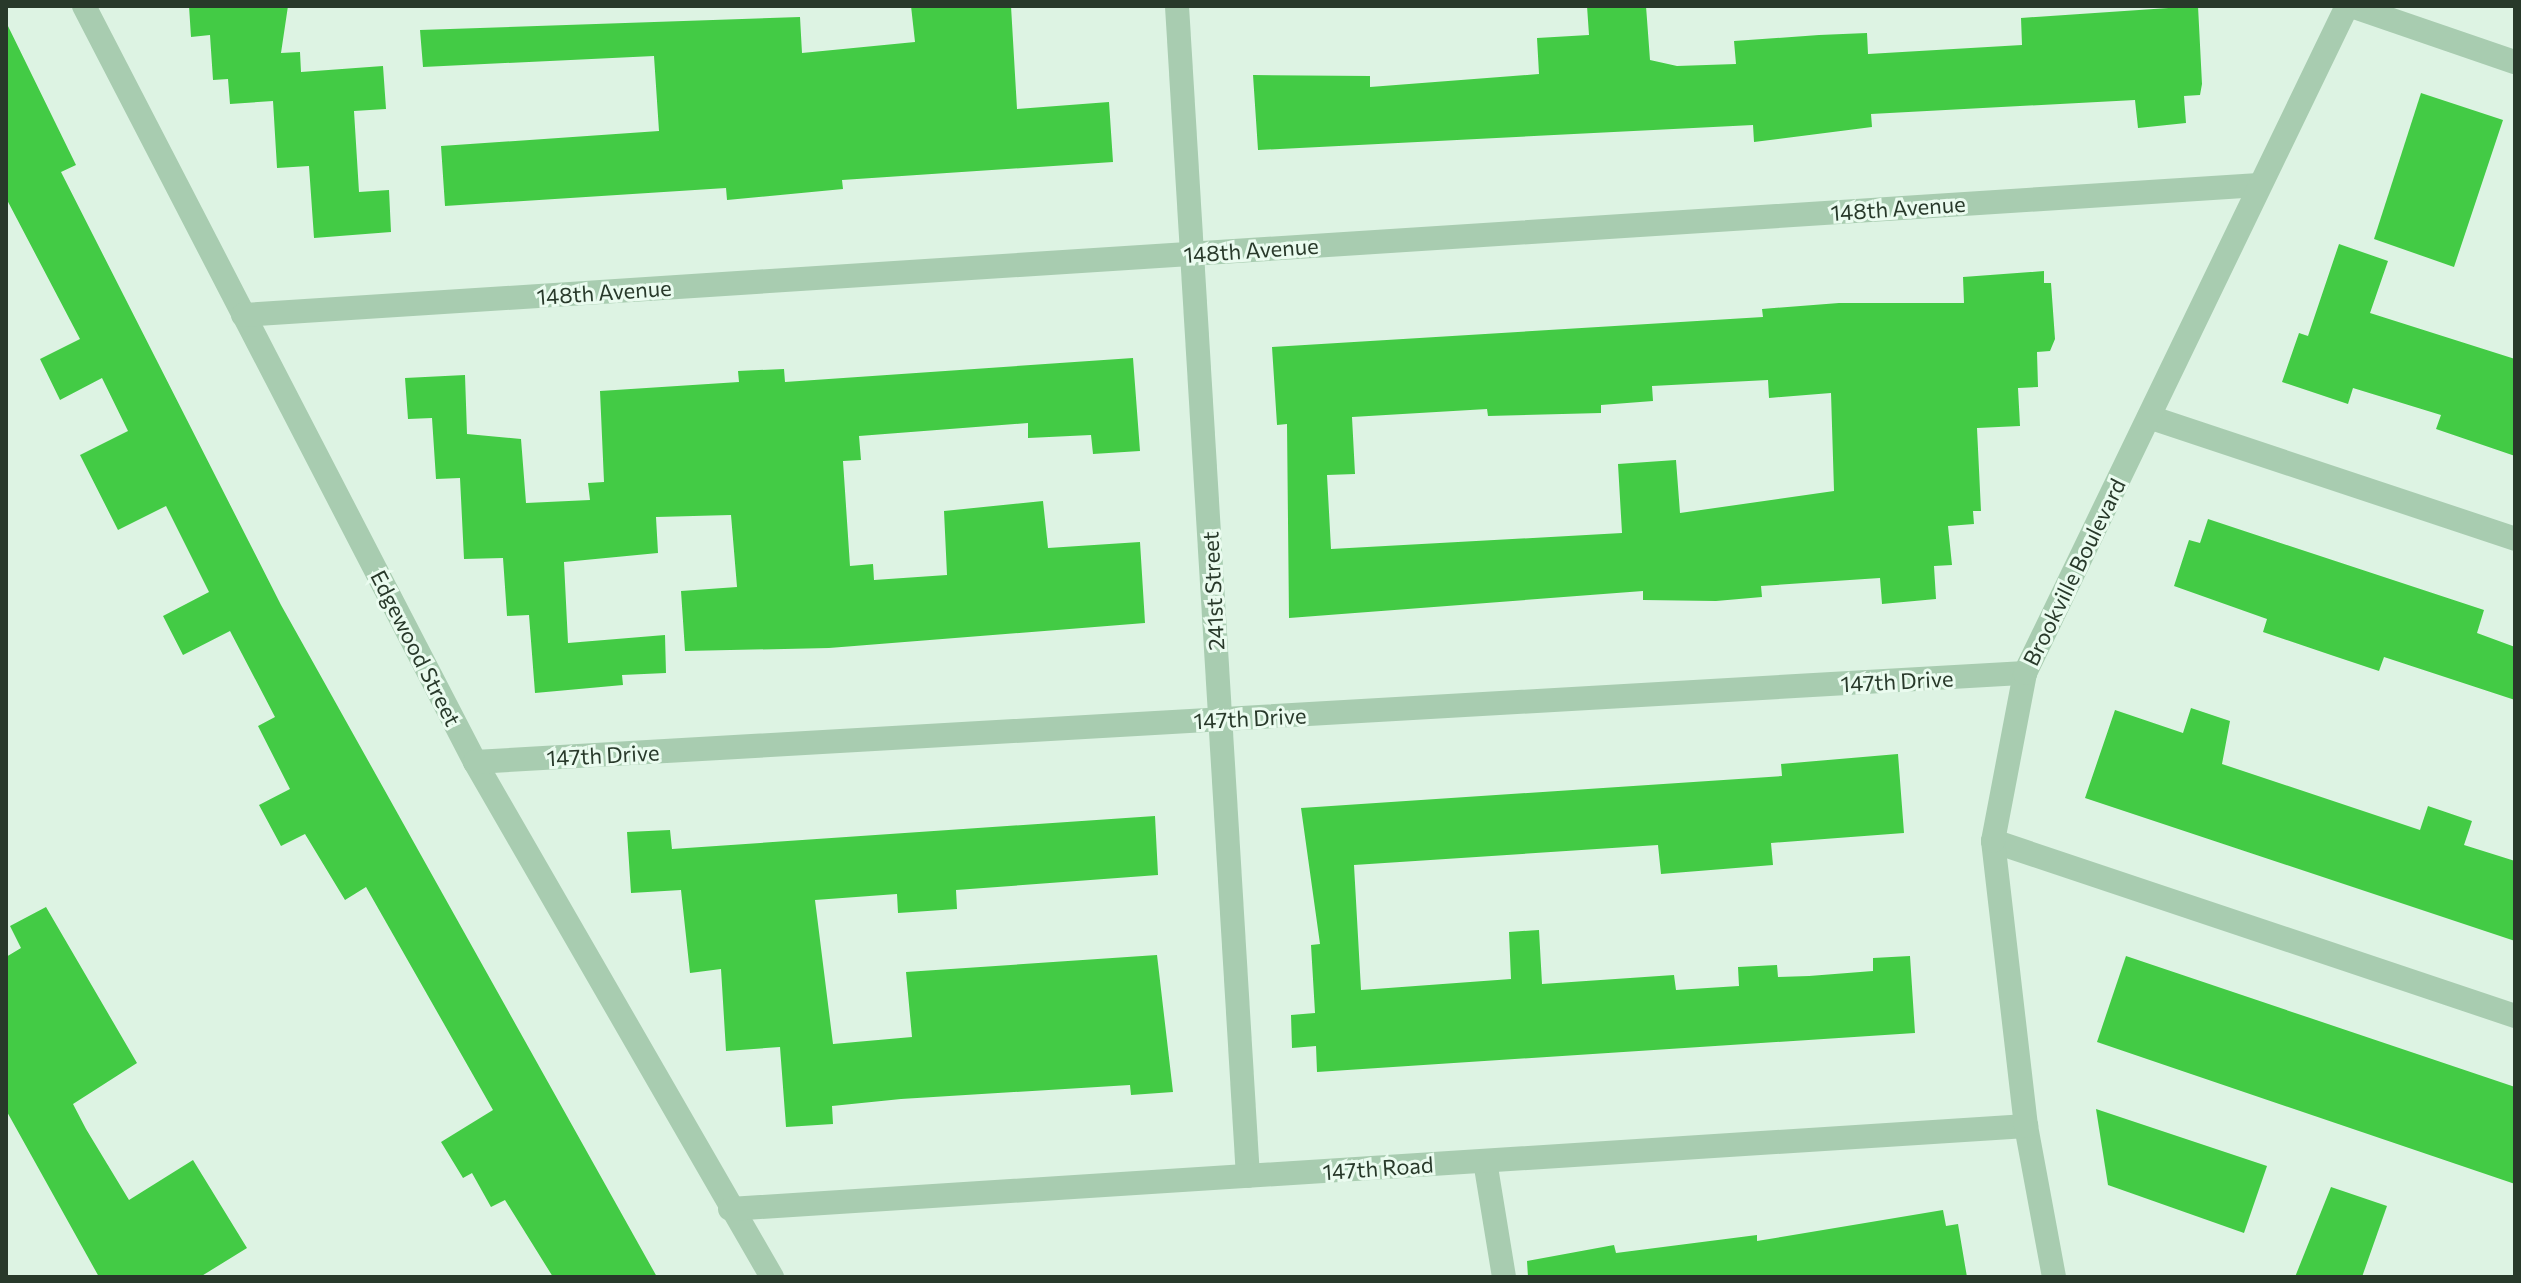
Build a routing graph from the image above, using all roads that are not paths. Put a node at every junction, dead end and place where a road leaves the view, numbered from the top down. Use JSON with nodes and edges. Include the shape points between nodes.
{"nodes":[{"id":1,"x":84,"y":6,"type":"edge"},
{"id":2,"x":1177,"y":6,"type":"edge"},
{"id":3,"x":2349,"y":6,"type":"edge"},
{"id":4,"x":2515,"y":62,"type":"edge"},
{"id":5,"x":2259,"y":185,"type":"junction"},
{"id":6,"x":1193,"y":254,"type":"junction"},
{"id":7,"x":243,"y":315,"type":"junction"},
{"id":8,"x":2149,"y":417,"type":"junction"},
{"id":9,"x":2515,"y":539,"type":"edge"},
{"id":10,"x":2025,"y":673,"type":"junction"},
{"id":11,"x":1221,"y":719,"type":"junction"},
{"id":12,"x":475,"y":762,"type":"junction"},
{"id":13,"x":1993,"y":841,"type":"junction"},
{"id":14,"x":2515,"y":1016,"type":"edge"},
{"id":15,"x":2026,"y":1126,"type":"junction"},
{"id":16,"x":1485,"y":1161,"type":"junction"},
{"id":17,"x":1248,"y":1176,"type":"junction"},
{"id":18,"x":730,"y":1209,"type":"junction"},
{"id":19,"x":772,"y":1277,"type":"edge"},
{"id":20,"x":1504,"y":1277,"type":"edge"},
{"id":21,"x":2054,"y":1277,"type":"edge"}],
"edges":[{"from":1,"to":7,"type":"street","name":"Edgewood Street"},
{"from":2,"to":6,"type":"street","name":"241st Street"},
{"from":3,"to":4,"type":"street"},
{"from":3,"to":5,"type":"street","name":"Brookville Boulevard"},
{"from":5,"to":6,"type":"street","name":"148th Avenue"},
{"from":5,"to":8,"type":"street","name":"Brookville Boulevard"},
{"from":6,"to":7,"type":"street","name":"148th Avenue"},
{"from":6,"to":11,"type":"street","name":"241st Street"},
{"from":7,"to":12,"type":"street","name":"Edgewood Street"},
{"from":8,"to":9,"type":"street"},
{"from":8,"to":10,"type":"street","name":"Brookville Boulevard"},
{"from":10,"to":11,"type":"street","name":"147th Drive"},
{"from":10,"to":13,"type":"street","name":"Brookville Boulevard"},
{"from":11,"to":12,"type":"street","name":"147th Drive"},
{"from":11,"to":17,"type":"street","name":"241st Street"},
{"from":12,"to":18,"type":"street","name":"Edgewood Street"},
{"from":13,"to":14,"type":"street"},
{"from":13,"to":15,"type":"street","name":"Brookville Boulevard"},
{"from":15,"to":16,"type":"street","name":"147th Road"},
{"from":15,"to":21,"type":"street","name":"Brookville Boulevard"},
{"from":16,"to":17,"type":"street","name":"147th Road"},
{"from":16,"to":20,"type":"street"},
{"from":17,"to":18,"type":"street","name":"147th Road"},
{"from":18,"to":19,"type":"street","name":"Edgewood Street"}]}
